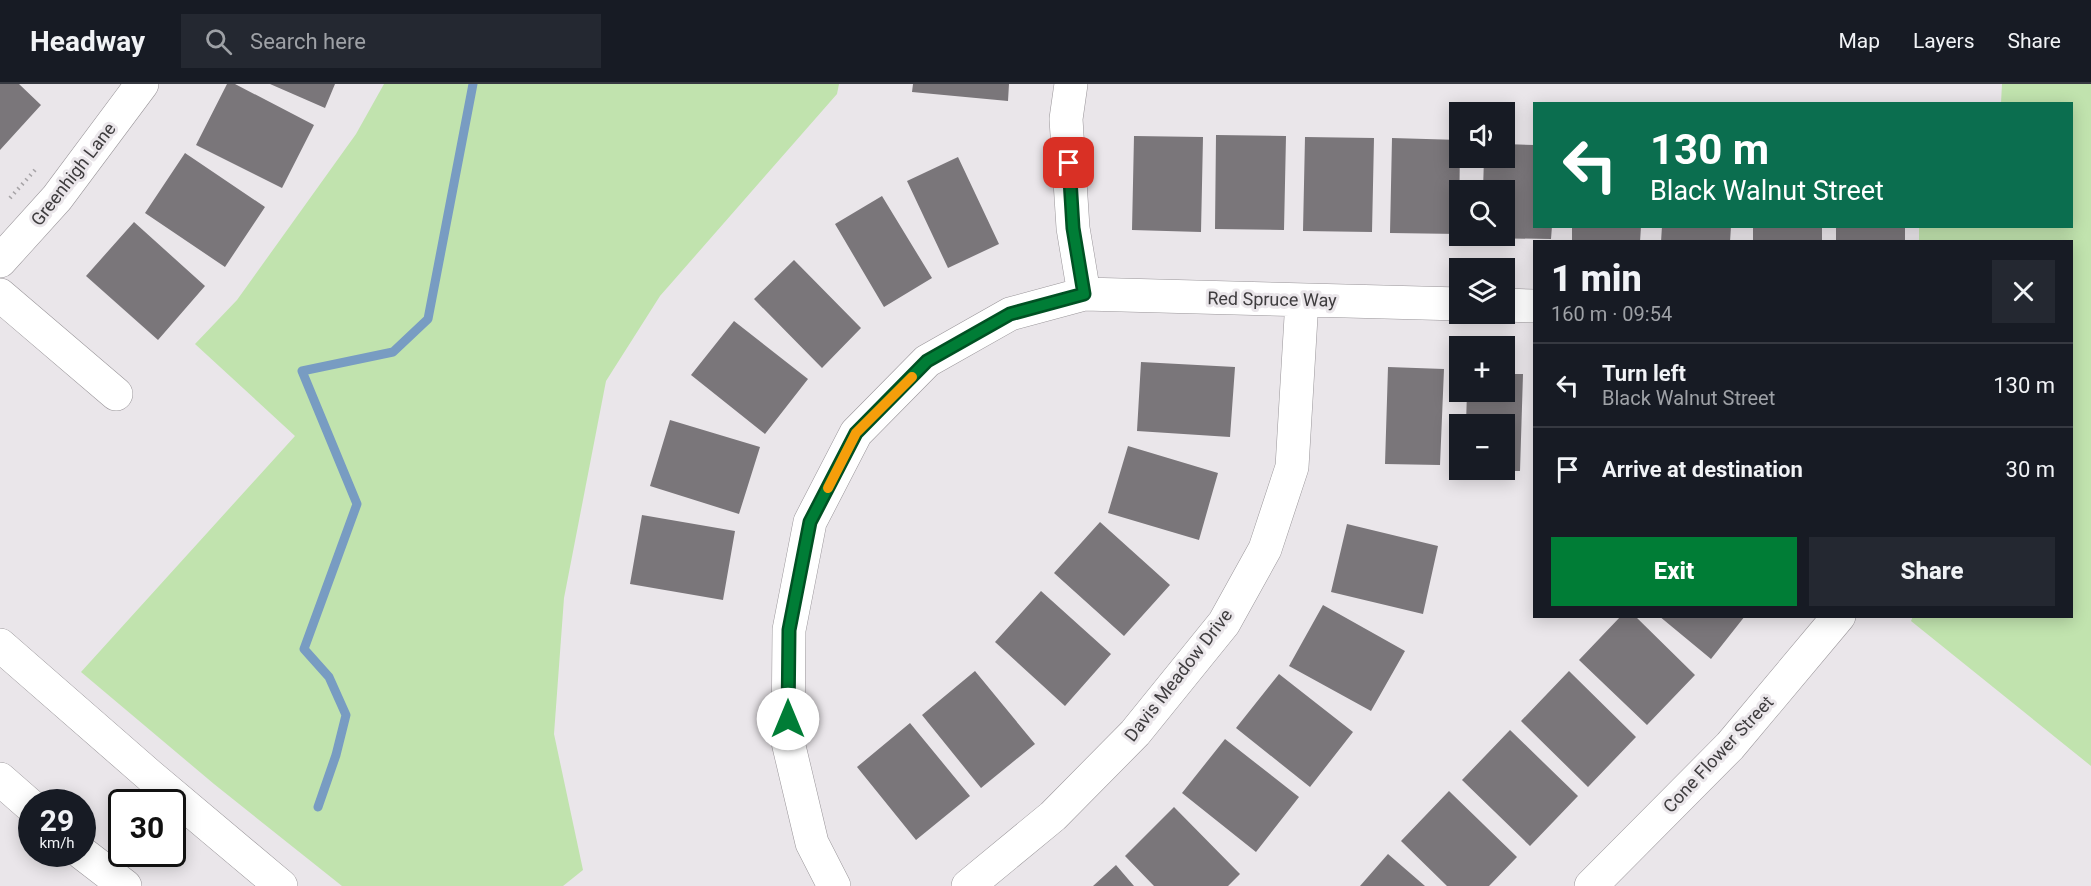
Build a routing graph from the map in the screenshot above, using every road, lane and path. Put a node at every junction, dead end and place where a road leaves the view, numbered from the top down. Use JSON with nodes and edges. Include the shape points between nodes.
{"nodes":[{"id":1,"x":142,"y":84,"type":"edge"},
{"id":2,"x":1071,"y":84,"type":"edge"},
{"id":3,"x":0,"y":261,"type":"edge"},
{"id":4,"x":1084,"y":294,"type":"junction"},
{"id":5,"x":0,"y":295,"type":"edge"},
{"id":6,"x":1302,"y":300,"type":"junction"},
{"id":7,"x":1449,"y":304,"type":"edge"},
{"id":8,"x":1515,"y":305,"type":"edge"},
{"id":9,"x":1533,"y":306,"type":"edge"},
{"id":10,"x":116,"y":394,"type":"dead end"},
{"id":11,"x":1837,"y":618,"type":"edge"},
{"id":12,"x":0,"y":645,"type":"edge"},
{"id":13,"x":0,"y":779,"type":"edge"},
{"id":14,"x":18,"y":795,"type":"edge"},
{"id":15,"x":96,"y":864,"type":"edge"},
{"id":16,"x":125,"y":886,"type":"edge"},
{"id":17,"x":281,"y":886,"type":"edge"},
{"id":18,"x":834,"y":886,"type":"edge"},
{"id":19,"x":969,"y":886,"type":"edge"},
{"id":20,"x":1590,"y":886,"type":"edge"}],
"edges":[{"from":1,"to":3,"type":"street","name":"Greenhigh Lane","via":[[57,198]]},
{"from":2,"to":4,"type":"street","via":[[1066,119],[1073,228]]},
{"from":4,"to":6,"type":"street","name":"Red Spruce Way"},
{"from":4,"to":18,"type":"street","name":"Red Spruce Way","via":[[1010,314],[927,361],[856,433],[810,522],[789,630],[788,742],[812,843]]},
{"from":5,"to":10,"type":"street"},
{"from":6,"to":7,"type":"street","name":"Red Spruce Way"},
{"from":6,"to":19,"type":"street","name":"Davis Meadow Drive","via":[[1292,468],[1264,549],[1224,623],[1127,741],[1053,816]]},
{"from":8,"to":9,"type":"street"},
{"from":11,"to":20,"type":"street","name":"Cone Flower Street","via":[[1730,747]]},
{"from":12,"to":17,"type":"street"},
{"from":13,"to":14,"type":"street"},
{"from":15,"to":16,"type":"street"}]}
